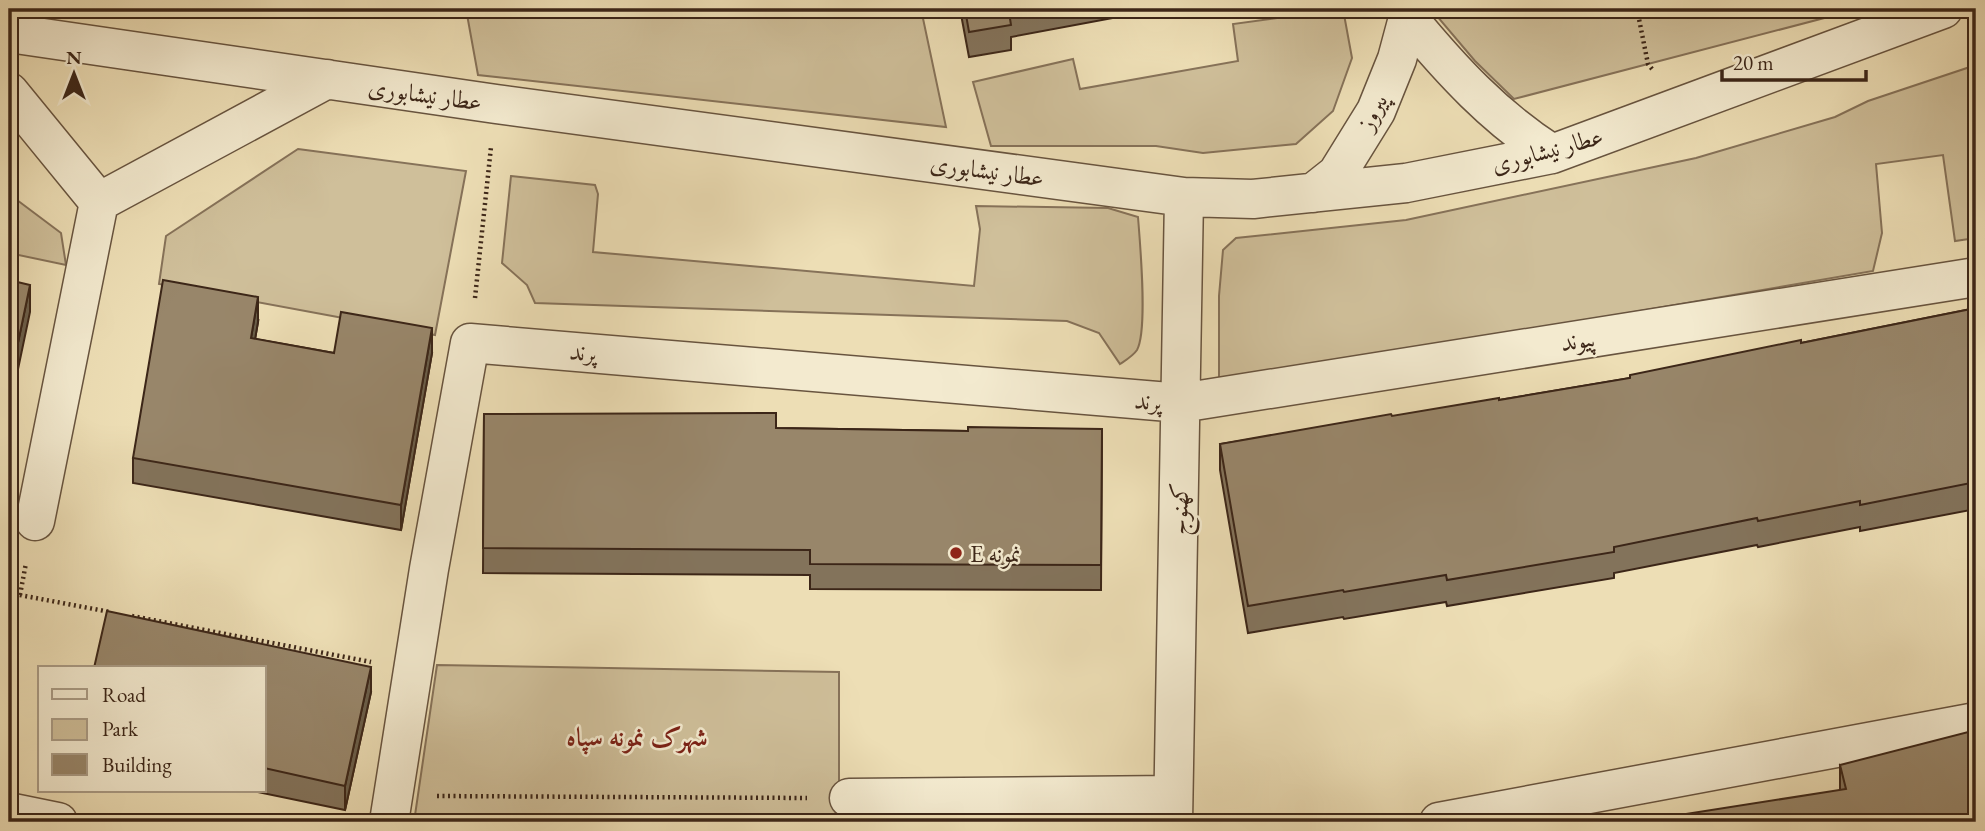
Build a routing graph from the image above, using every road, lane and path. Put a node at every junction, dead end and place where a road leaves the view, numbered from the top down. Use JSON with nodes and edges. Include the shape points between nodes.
{"nodes":[{"id":1,"x":1637,"y":9,"type":"edge"},
{"id":2,"x":1944,"y":9,"type":"edge"},
{"id":3,"x":1407,"y":13,"type":"edge"},
{"id":4,"x":9,"y":33,"type":"edge"},
{"id":5,"x":327,"y":79,"type":"junction"},
{"id":6,"x":9,"y":92,"type":"edge"},
{"id":7,"x":496,"y":104,"type":"junction"},
{"id":8,"x":1683,"y":107,"type":"junction"},
{"id":9,"x":1552,"y":154,"type":"junction"},
{"id":10,"x":1313,"y":193,"type":"junction"},
{"id":11,"x":1184,"y":197,"type":"junction"},
{"id":12,"x":99,"y":202,"type":"junction"},
{"id":13,"x":1976,"y":277,"type":"edge"},
{"id":14,"x":470,"y":343,"type":"junction"},
{"id":15,"x":1181,"y":403,"type":"junction"},
{"id":16,"x":35,"y":521,"type":"dead end"},
{"id":17,"x":9,"y":593,"type":"edge"},
{"id":18,"x":115,"y":613,"type":"edge"},
{"id":19,"x":129,"y":616,"type":"edge"},
{"id":20,"x":414,"y":670,"type":"junction"},
{"id":21,"x":1976,"y":722,"type":"edge"},
{"id":22,"x":431,"y":796,"type":"dead end"},
{"id":23,"x":849,"y":798,"type":"joint"},
{"id":24,"x":1173,"y":809,"type":"edge"},
{"id":25,"x":9,"y":812,"type":"edge"},
{"id":26,"x":58,"y":822,"type":"edge"},
{"id":27,"x":389,"y":822,"type":"edge"},
{"id":28,"x":1439,"y":822,"type":"edge"}],
"edges":[{"from":1,"to":8,"type":"path","via":[[1648,64]]},
{"from":2,"to":8,"type":"street","name":"عطار نیشابوری"},
{"from":3,"to":9,"type":"street","name":"پیروز","via":[[1476,96]]},
{"from":3,"to":10,"type":"street","name":"پیروز","via":[[1376,111],[1337,174]]},
{"from":4,"to":5,"type":"street","name":"عطار نیشابوری"},
{"from":5,"to":7,"type":"street","name":"عطار نیشابوری"},
{"from":5,"to":12,"type":"street"},
{"from":6,"to":12,"type":"street"},
{"from":7,"to":11,"type":"street","name":"عطار نیشابوری"},
{"from":7,"to":14,"type":"path"},
{"from":8,"to":9,"type":"street","name":"عطار نیشابوری"},
{"from":9,"to":10,"type":"street","name":"عطار نیشابوری","via":[[1406,183]]},
{"from":10,"to":11,"type":"street","name":"عطار نیشابوری","via":[[1253,199]]},
{"from":11,"to":15,"type":"street","name":"كهنوج"},
{"from":12,"to":16,"type":"street"},
{"from":13,"to":15,"type":"street","name":"پیوند"},
{"from":14,"to":15,"type":"street","name":"پرند"},
{"from":14,"to":20,"type":"street"},
{"from":15,"to":24,"type":"street","name":"كهنوج"},
{"from":17,"to":18,"type":"path"},
{"from":19,"to":20,"type":"path"},
{"from":20,"to":27,"type":"street"},
{"from":21,"to":28,"type":"street"},
{"from":22,"to":23,"type":"path"},
{"from":23,"to":24,"type":"street"},
{"from":25,"to":26,"type":"street"}]}
